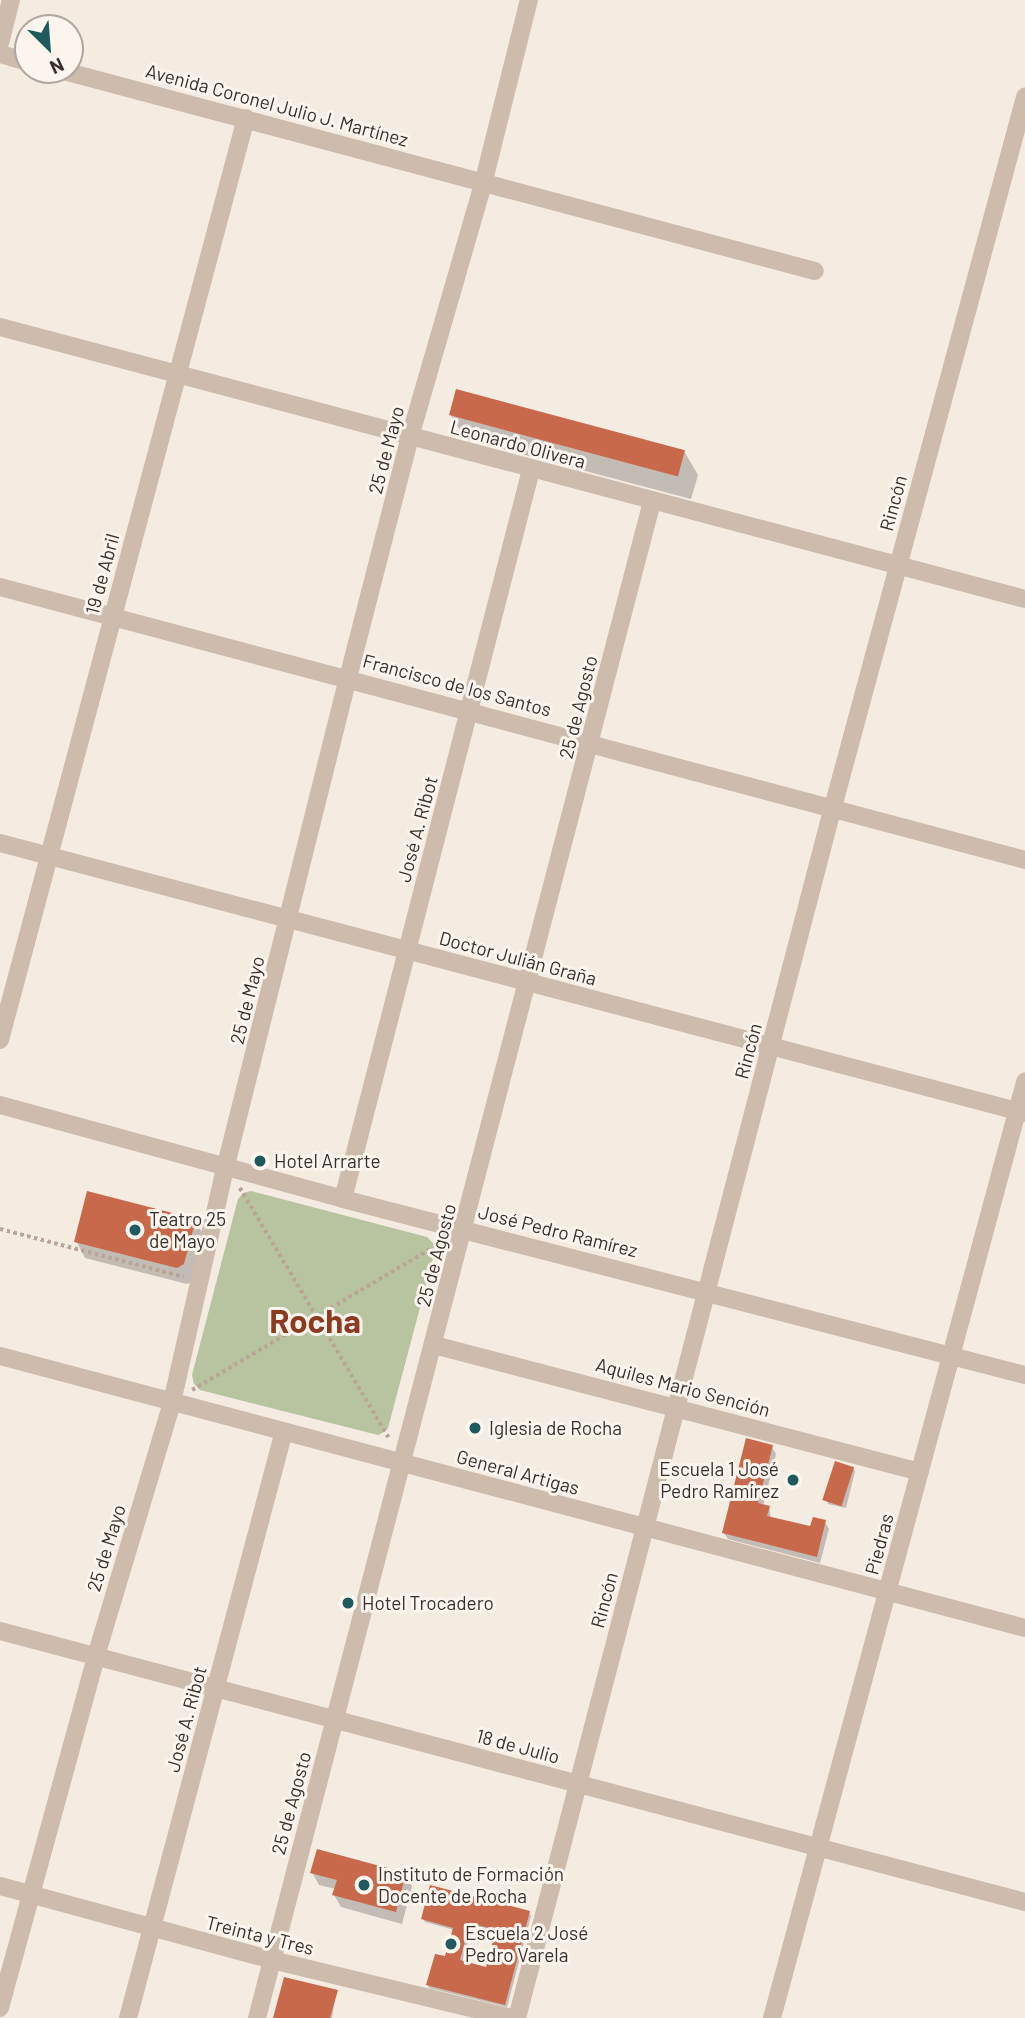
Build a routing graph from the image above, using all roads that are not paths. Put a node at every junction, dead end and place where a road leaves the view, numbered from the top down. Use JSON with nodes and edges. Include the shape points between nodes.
{"nodes":[{"id":1,"x":11,"y":0,"type":"edge"},
{"id":2,"x":529,"y":0,"type":"edge"},
{"id":3,"x":0,"y":43,"type":"edge"},
{"id":4,"x":84,"y":76,"type":"edge"},
{"id":5,"x":1025,"y":97,"type":"edge"},
{"id":6,"x":246,"y":118,"type":"junction"},
{"id":7,"x":484,"y":180,"type":"junction"},
{"id":8,"x":815,"y":271,"type":"dead end"},
{"id":9,"x":0,"y":327,"type":"edge"},
{"id":10,"x":176,"y":374,"type":"junction"},
{"id":11,"x":410,"y":437,"type":"junction"},
{"id":12,"x":531,"y":470,"type":"junction"},
{"id":13,"x":652,"y":502,"type":"junction"},
{"id":14,"x":898,"y":564,"type":"junction"},
{"id":15,"x":0,"y":587,"type":"edge"},
{"id":16,"x":1025,"y":599,"type":"edge"},
{"id":17,"x":112,"y":616,"type":"junction"},
{"id":18,"x":348,"y":678,"type":"junction"},
{"id":19,"x":469,"y":711,"type":"junction"},
{"id":20,"x":591,"y":743,"type":"junction"},
{"id":21,"x":833,"y":807,"type":"junction"},
{"id":22,"x":0,"y":843,"type":"edge"},
{"id":23,"x":50,"y":856,"type":"junction"},
{"id":24,"x":1025,"y":860,"type":"edge"},
{"id":25,"x":289,"y":920,"type":"junction"},
{"id":26,"x":407,"y":950,"type":"junction"},
{"id":27,"x":528,"y":983,"type":"junction"},
{"id":28,"x":0,"y":1040,"type":"edge"},
{"id":29,"x":771,"y":1047,"type":"junction"},
{"id":30,"x":1025,"y":1082,"type":"edge"},
{"id":31,"x":0,"y":1105,"type":"edge"},
{"id":32,"x":1021,"y":1112,"type":"edge"},
{"id":33,"x":226,"y":1165,"type":"junction"},
{"id":34,"x":343,"y":1199,"type":"junction"},
{"id":35,"x":465,"y":1228,"type":"junction"},
{"id":36,"x":708,"y":1291,"type":"junction"},
{"id":37,"x":434,"y":1345,"type":"junction"},
{"id":38,"x":952,"y":1355,"type":"junction"},
{"id":39,"x":0,"y":1356,"type":"edge"},
{"id":40,"x":1025,"y":1375,"type":"edge"},
{"id":41,"x":172,"y":1402,"type":"junction"},
{"id":42,"x":678,"y":1408,"type":"junction"},
{"id":43,"x":284,"y":1431,"type":"junction"},
{"id":44,"x":404,"y":1463,"type":"junction"},
{"id":45,"x":920,"y":1472,"type":"junction"},
{"id":46,"x":645,"y":1528,"type":"junction"},
{"id":47,"x":887,"y":1593,"type":"junction"},
{"id":48,"x":1025,"y":1628,"type":"edge"},
{"id":49,"x":0,"y":1631,"type":"edge"},
{"id":50,"x":96,"y":1656,"type":"junction"},
{"id":51,"x":216,"y":1688,"type":"junction"},
{"id":52,"x":335,"y":1719,"type":"junction"},
{"id":53,"x":577,"y":1783,"type":"junction"},
{"id":54,"x":820,"y":1847,"type":"junction"},
{"id":55,"x":0,"y":1886,"type":"edge"},
{"id":56,"x":30,"y":1894,"type":"junction"},
{"id":57,"x":1025,"y":1902,"type":"edge"},
{"id":58,"x":152,"y":1929,"type":"junction"},
{"id":59,"x":272,"y":1960,"type":"junction"},
{"id":60,"x":0,"y":2008,"type":"edge"},
{"id":61,"x":128,"y":2018,"type":"edge"},
{"id":62,"x":257,"y":2018,"type":"edge"},
{"id":63,"x":514,"y":2018,"type":"edge"},
{"id":64,"x":772,"y":2018,"type":"edge"}],
"edges":[{"from":1,"to":3,"type":"street"},
{"from":2,"to":7,"type":"street","name":"25 de Mayo"},
{"from":4,"to":6,"type":"street","name":"Avenida Coronel Julio J. Martínez"},
{"from":5,"to":14,"type":"street","name":"Rincón"},
{"from":6,"to":7,"type":"street","name":"Avenida Coronel Julio J. Martínez"},
{"from":6,"to":10,"type":"street","name":"19 de Abril"},
{"from":7,"to":8,"type":"street","name":"Avenida Coronel Julio J. Martínez"},
{"from":7,"to":11,"type":"street","name":"25 de Mayo"},
{"from":9,"to":10,"type":"street","name":"Leonardo Olivera"},
{"from":10,"to":11,"type":"street","name":"Leonardo Olivera"},
{"from":10,"to":17,"type":"street","name":"19 de Abril"},
{"from":11,"to":12,"type":"street","name":"Leonardo Olivera"},
{"from":11,"to":18,"type":"street","name":"25 de Mayo"},
{"from":12,"to":13,"type":"street","name":"Leonardo Olivera"},
{"from":12,"to":19,"type":"street","name":"José A. Ribot"},
{"from":13,"to":14,"type":"street","name":"Leonardo Olivera"},
{"from":13,"to":20,"type":"street","name":"25 de Agosto"},
{"from":14,"to":16,"type":"street","name":"Leonardo Olivera"},
{"from":14,"to":21,"type":"street","name":"Rincón"},
{"from":15,"to":17,"type":"street","name":"Francisco de los Santos"},
{"from":17,"to":18,"type":"street","name":"Francisco de los Santos"},
{"from":17,"to":23,"type":"street","name":"19 de Abril"},
{"from":18,"to":19,"type":"street","name":"Francisco de los Santos"},
{"from":18,"to":25,"type":"street","name":"25 de Mayo"},
{"from":19,"to":20,"type":"street","name":"Francisco de los Santos"},
{"from":19,"to":26,"type":"street","name":"José A. Ribot"},
{"from":20,"to":21,"type":"street","name":"Francisco de los Santos"},
{"from":20,"to":27,"type":"street","name":"25 de Agosto"},
{"from":21,"to":24,"type":"street","name":"Francisco de los Santos"},
{"from":21,"to":29,"type":"street","name":"Rincón"},
{"from":22,"to":23,"type":"street","name":"Doctor Julián Graña"},
{"from":23,"to":25,"type":"street","name":"Doctor Julián Graña"},
{"from":23,"to":28,"type":"street","name":"19 de Abril"},
{"from":25,"to":26,"type":"street","name":"Doctor Julián Graña"},
{"from":25,"to":33,"type":"street","name":"25 de Mayo"},
{"from":26,"to":27,"type":"street","name":"Doctor Julián Graña"},
{"from":26,"to":34,"type":"street","name":"José A. Ribot"},
{"from":27,"to":29,"type":"street","name":"Doctor Julián Graña"},
{"from":27,"to":35,"type":"street","name":"25 de Agosto"},
{"from":29,"to":32,"type":"street","name":"Doctor Julián Graña"},
{"from":29,"to":36,"type":"street","name":"Rincón"},
{"from":30,"to":32,"type":"street","name":"Piedras"},
{"from":31,"to":33,"type":"street","name":"José Pedro Ramírez"},
{"from":32,"to":38,"type":"street","name":"Piedras"},
{"from":33,"to":34,"type":"street","name":"José Pedro Ramírez"},
{"from":33,"to":41,"type":"street","name":"25 de Mayo"},
{"from":34,"to":35,"type":"street","name":"José Pedro Ramírez"},
{"from":35,"to":36,"type":"street","name":"José Pedro Ramírez"},
{"from":35,"to":37,"type":"street","name":"25 de Agosto"},
{"from":36,"to":38,"type":"street","name":"José Pedro Ramírez"},
{"from":36,"to":42,"type":"street","name":"Rincón"},
{"from":37,"to":42,"type":"street","name":"Aquiles Mario Sención"},
{"from":37,"to":44,"type":"street","name":"25 de Agosto"},
{"from":38,"to":40,"type":"street","name":"José Pedro Ramírez"},
{"from":38,"to":45,"type":"street","name":"Piedras"},
{"from":39,"to":41,"type":"street","name":"General Artigas"},
{"from":41,"to":43,"type":"street","name":"General Artigas"},
{"from":41,"to":50,"type":"street","name":"25 de Mayo"},
{"from":42,"to":45,"type":"street","name":"Aquiles Mario Sención"},
{"from":42,"to":46,"type":"street","name":"Rincón"},
{"from":43,"to":44,"type":"street","name":"General Artigas"},
{"from":43,"to":51,"type":"street","name":"José A. Ribot"},
{"from":44,"to":46,"type":"street","name":"General Artigas"},
{"from":44,"to":52,"type":"street","name":"25 de Agosto"},
{"from":45,"to":47,"type":"street","name":"Piedras"},
{"from":46,"to":47,"type":"street","name":"General Artigas"},
{"from":46,"to":53,"type":"street","name":"Rincón"},
{"from":47,"to":48,"type":"street","name":"General Artigas"},
{"from":47,"to":54,"type":"street","name":"Piedras"},
{"from":49,"to":50,"type":"street","name":"18 de Julio"},
{"from":50,"to":51,"type":"street","name":"18 de Julio"},
{"from":50,"to":56,"type":"street","name":"25 de Mayo"},
{"from":51,"to":52,"type":"street","name":"18 de Julio"},
{"from":51,"to":58,"type":"street","name":"José A. Ribot"},
{"from":52,"to":53,"type":"street","name":"18 de Julio"},
{"from":52,"to":59,"type":"street","name":"25 de Agosto"},
{"from":53,"to":54,"type":"street","name":"18 de Julio"},
{"from":53,"to":63,"type":"street","name":"Rincón"},
{"from":54,"to":57,"type":"street","name":"18 de Julio"},
{"from":54,"to":64,"type":"street","name":"Piedras"},
{"from":55,"to":56,"type":"street","name":"Treinta y Tres"},
{"from":56,"to":58,"type":"street","name":"Treinta y Tres"},
{"from":56,"to":60,"type":"street","name":"25 de Mayo"},
{"from":58,"to":59,"type":"street","name":"Treinta y Tres"},
{"from":58,"to":61,"type":"street","name":"José A. Ribot"},
{"from":59,"to":62,"type":"street","name":"25 de Agosto"},
{"from":59,"to":63,"type":"street","name":"Treinta y Tres"}]}
